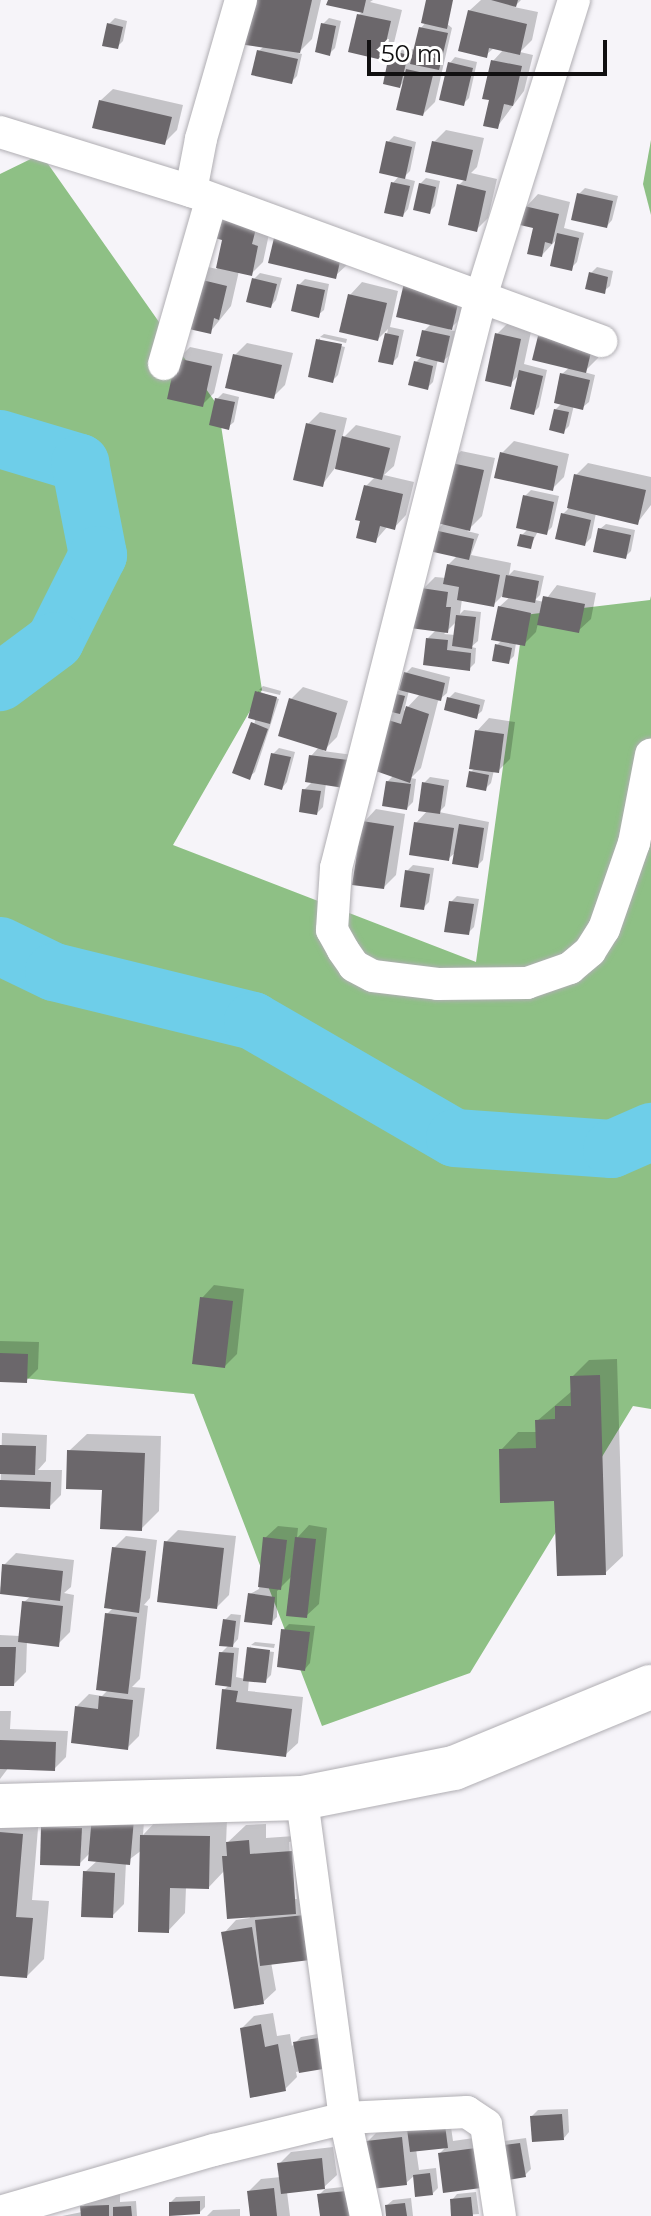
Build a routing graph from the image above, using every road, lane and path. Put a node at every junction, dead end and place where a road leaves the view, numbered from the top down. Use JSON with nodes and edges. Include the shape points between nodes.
{"nodes":[{"id":1,"x":241,"y":0,"type":"edge"},
{"id":2,"x":574,"y":0,"type":"edge"},
{"id":3,"x":0,"y":132,"type":"edge"},
{"id":4,"x":201,"y":196,"type":"junction"},
{"id":5,"x":481,"y":297,"type":"junction"},
{"id":6,"x":601,"y":341,"type":"dead end"},
{"id":7,"x":164,"y":364,"type":"dead end"},
{"id":8,"x":651,"y":755,"type":"edge"},
{"id":9,"x":651,"y":1687,"type":"edge"},
{"id":10,"x":302,"y":1798,"type":"junction"},
{"id":11,"x":0,"y":1806,"type":"edge"},
{"id":12,"x":345,"y":2118,"type":"junction"},
{"id":13,"x":36,"y":2210,"type":"edge"},
{"id":14,"x":0,"y":2212,"type":"edge"},
{"id":15,"x":366,"y":2216,"type":"edge"},
{"id":16,"x":500,"y":2216,"type":"edge"}],
"edges":[{"from":1,"to":4,"type":"street","via":[[201,139]]},
{"from":2,"to":5,"type":"street"},
{"from":3,"to":4,"type":"street"},
{"from":4,"to":5,"type":"street"},
{"from":4,"to":7,"type":"street"},
{"from":5,"to":6,"type":"street"},
{"from":5,"to":8,"type":"street","via":[[336,868],[332,930],[343,950],[354,966],[373,976],[438,984],[527,983],[570,968],[604,929],[634,843]]},
{"from":9,"to":10,"type":"main road","via":[[454,1768]]},
{"from":10,"to":11,"type":"main road"},
{"from":10,"to":12,"type":"street"},
{"from":12,"to":13,"type":"street","via":[[214,2150]]},
{"from":12,"to":15,"type":"street"},
{"from":12,"to":16,"type":"street","via":[[476,2115],[488,2133]]},
{"from":13,"to":14,"type":"street"}]}
